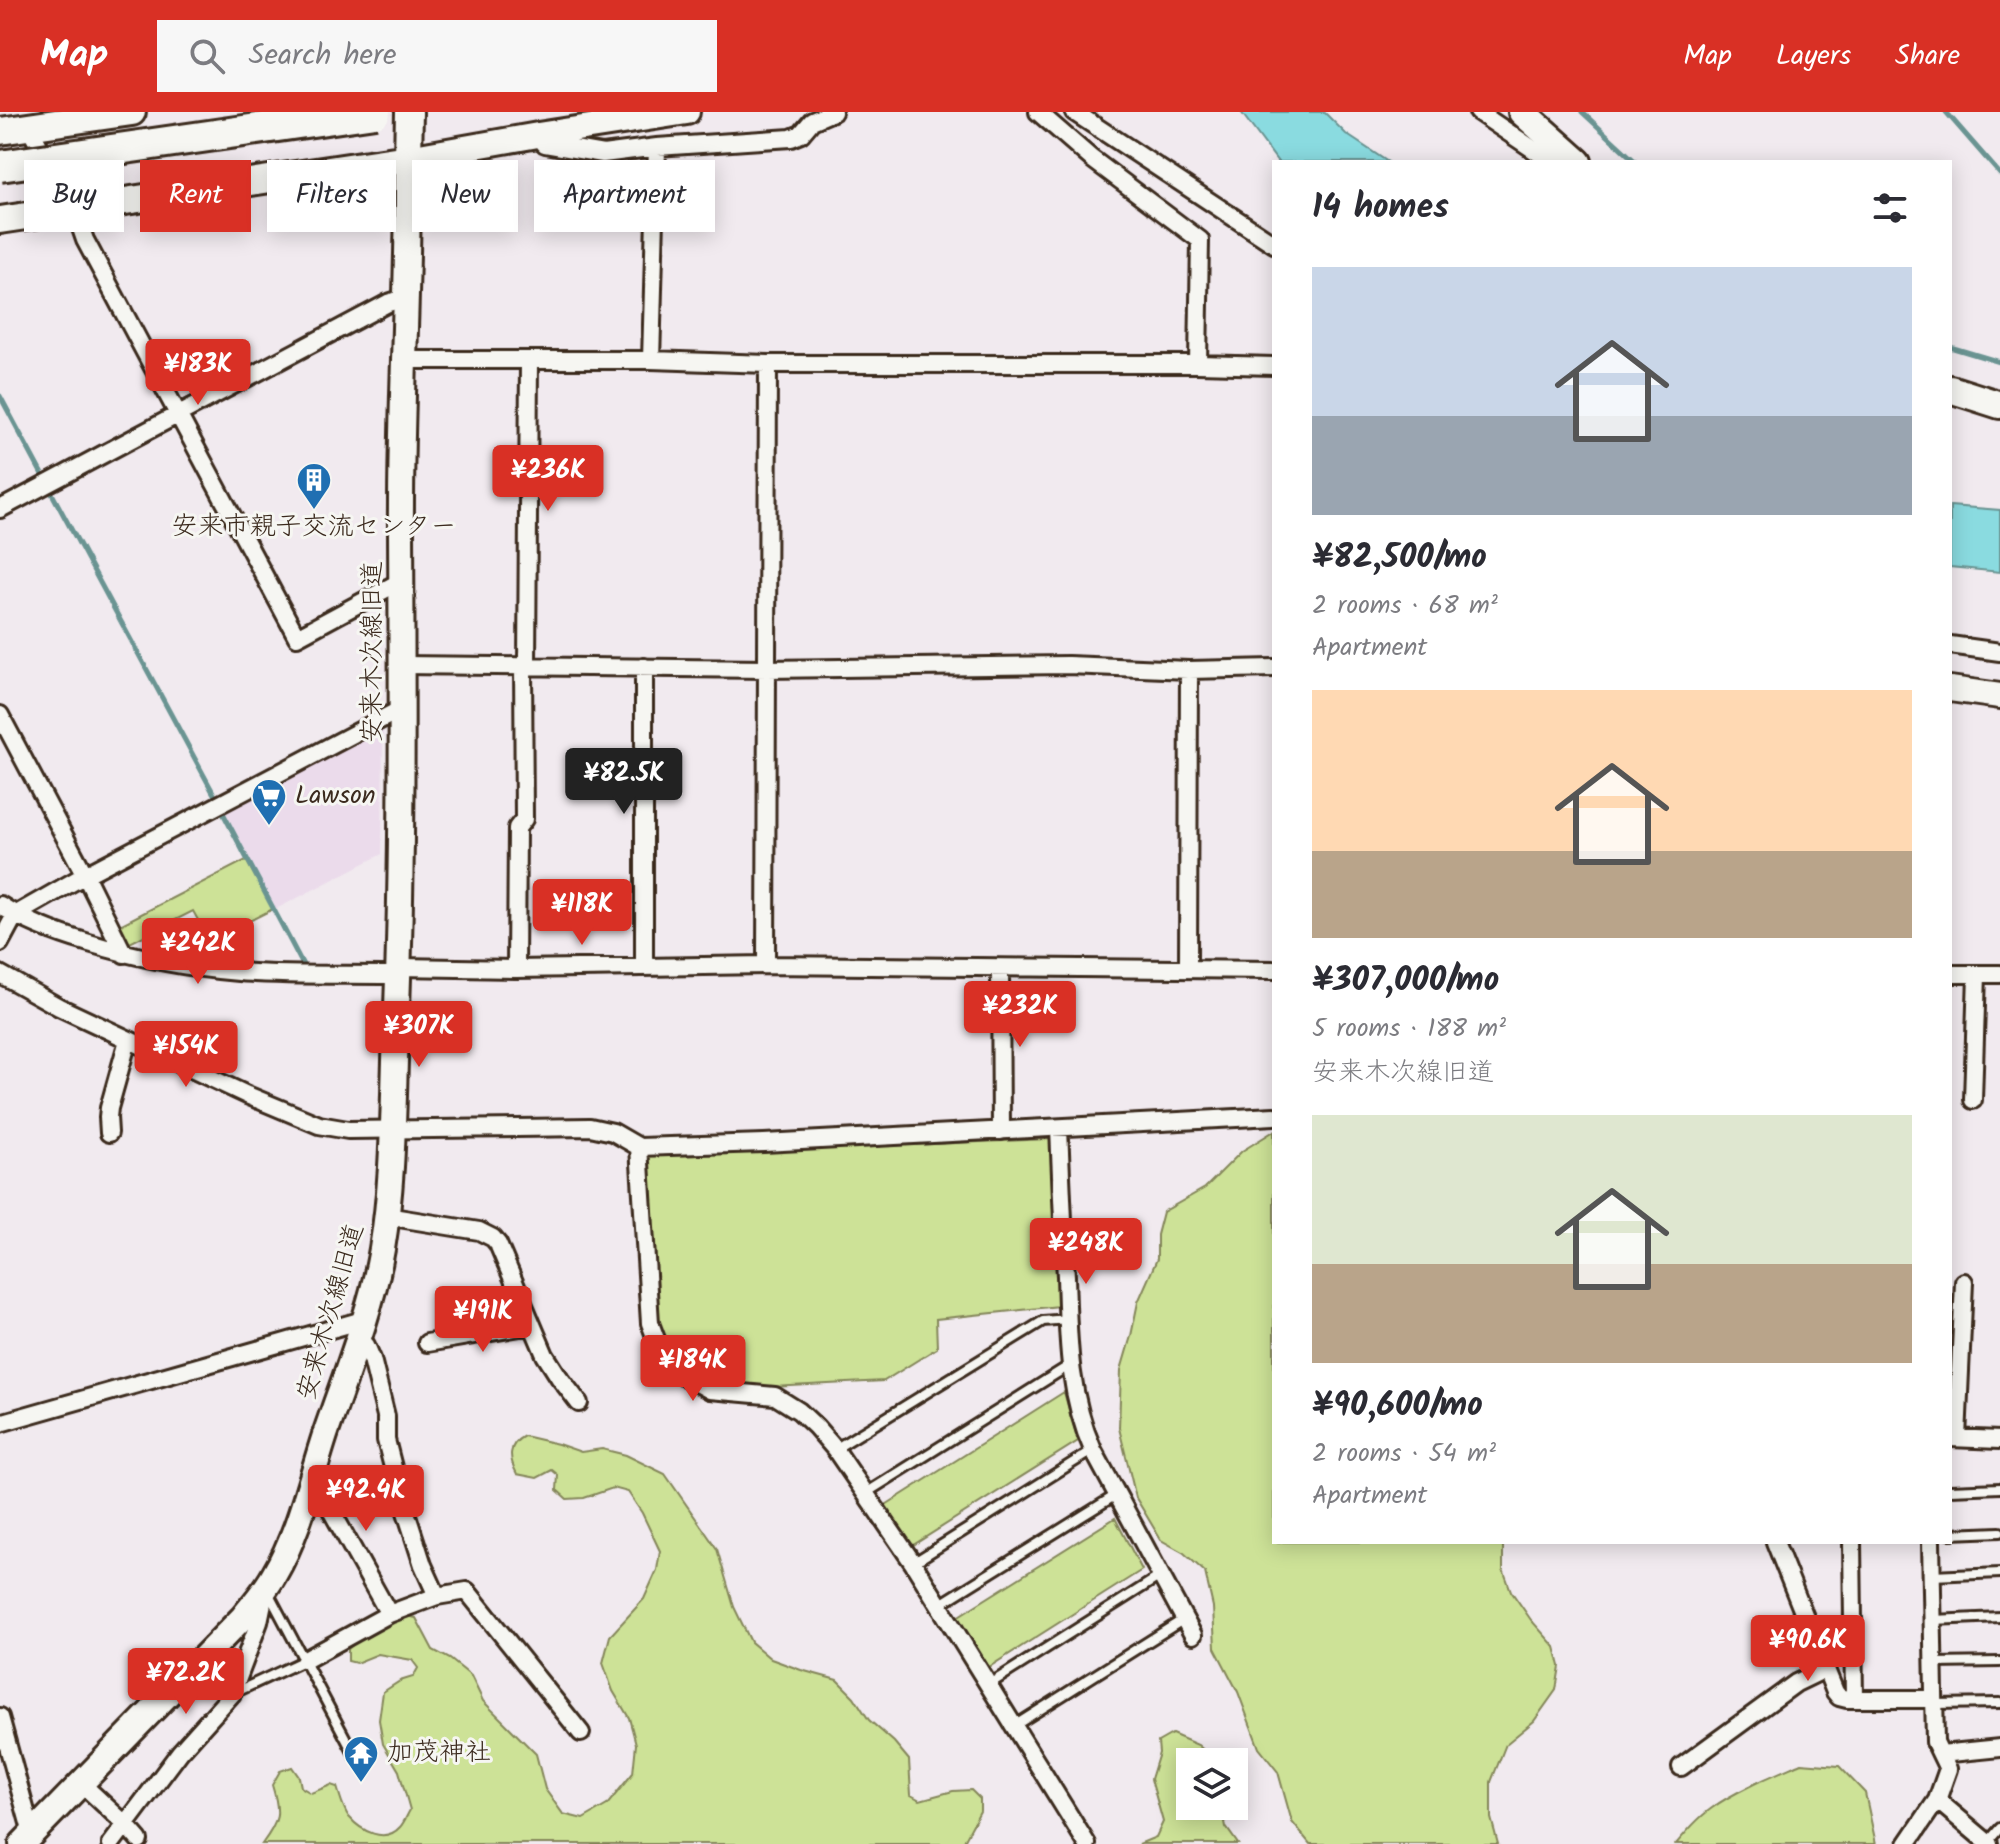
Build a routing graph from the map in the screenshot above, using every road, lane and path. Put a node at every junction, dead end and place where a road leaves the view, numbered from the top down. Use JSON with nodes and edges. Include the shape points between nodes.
{"nodes":[{"id":1,"x":132,"y":112,"type":"edge"},
{"id":2,"x":308,"y":112,"type":"edge"},
{"id":3,"x":375,"y":112,"type":"edge"},
{"id":4,"x":409,"y":112,"type":"edge"},
{"id":5,"x":687,"y":112,"type":"edge"},
{"id":6,"x":833,"y":112,"type":"edge"},
{"id":7,"x":1038,"y":112,"type":"edge"},
{"id":8,"x":1074,"y":112,"type":"edge"},
{"id":9,"x":1478,"y":112,"type":"edge"},
{"id":10,"x":1522,"y":112,"type":"edge"},
{"id":11,"x":28,"y":126,"type":"junction"},
{"id":12,"x":0,"y":131,"type":"edge"},
{"id":13,"x":538,"y":135,"type":"junction"},
{"id":14,"x":657,"y":147,"type":"junction"},
{"id":15,"x":0,"y":155,"type":"edge"},
{"id":16,"x":408,"y":158,"type":"junction"},
{"id":17,"x":47,"y":160,"type":"edge"},
{"id":18,"x":1549,"y":160,"type":"edge"},
{"id":19,"x":1576,"y":160,"type":"edge"},
{"id":20,"x":0,"y":166,"type":"edge"},
{"id":21,"x":124,"y":201,"type":"edge"},
{"id":22,"x":24,"y":216,"type":"edge"},
{"id":23,"x":0,"y":220,"type":"edge"},
{"id":24,"x":82,"y":232,"type":"edge"},
{"id":25,"x":1272,"y":243,"type":"edge"},
{"id":26,"x":407,"y":297,"type":"junction"},
{"id":27,"x":403,"y":360,"type":"junction"},
{"id":28,"x":529,"y":360,"type":"junction"},
{"id":29,"x":651,"y":360,"type":"junction"},
{"id":30,"x":768,"y":364,"type":"junction"},
{"id":31,"x":1198,"y":364,"type":"junction"},
{"id":32,"x":1272,"y":366,"type":"edge"},
{"id":33,"x":1952,"y":390,"type":"edge"},
{"id":34,"x":2000,"y":405,"type":"edge"},
{"id":35,"x":178,"y":413,"type":"junction"},
{"id":36,"x":0,"y":509,"type":"edge"},
{"id":37,"x":401,"y":581,"type":"junction"},
{"id":38,"x":1952,"y":645,"type":"edge"},
{"id":39,"x":2000,"y":652,"type":"edge"},
{"id":40,"x":401,"y":665,"type":"junction"},
{"id":41,"x":525,"y":665,"type":"junction"},
{"id":42,"x":644,"y":667,"type":"junction"},
{"id":43,"x":1272,"y":668,"type":"edge"},
{"id":44,"x":766,"y":669,"type":"junction"},
{"id":45,"x":1189,"y":670,"type":"junction"},
{"id":46,"x":1952,"y":689,"type":"edge"},
{"id":47,"x":2000,"y":696,"type":"edge"},
{"id":48,"x":401,"y":709,"type":"junction"},
{"id":49,"x":0,"y":715,"type":"edge"},
{"id":50,"x":85,"y":875,"type":"junction"},
{"id":51,"x":0,"y":905,"type":"edge"},
{"id":52,"x":15,"y":915,"type":"junction"},
{"id":53,"x":0,"y":943,"type":"edge"},
{"id":54,"x":124,"y":954,"type":"junction"},
{"id":55,"x":766,"y":965,"type":"junction"},
{"id":56,"x":644,"y":966,"type":"junction"},
{"id":57,"x":1000,"y":968,"type":"junction"},
{"id":58,"x":1188,"y":968,"type":"junction"},
{"id":59,"x":516,"y":969,"type":"junction"},
{"id":60,"x":1272,"y":970,"type":"edge"},
{"id":61,"x":398,"y":971,"type":"junction"},
{"id":62,"x":0,"y":974,"type":"edge"},
{"id":63,"x":1952,"y":974,"type":"edge"},
{"id":64,"x":1977,"y":974,"type":"junction"},
{"id":65,"x":2000,"y":974,"type":"edge"},
{"id":66,"x":128,"y":1040,"type":"junction"},
{"id":67,"x":1973,"y":1100,"type":"dead end"},
{"id":68,"x":1272,"y":1116,"type":"edge"},
{"id":69,"x":1059,"y":1128,"type":"junction"},
{"id":70,"x":392,"y":1130,"type":"junction"},
{"id":71,"x":1001,"y":1131,"type":"junction"},
{"id":72,"x":109,"y":1133,"type":"dead end"},
{"id":73,"x":639,"y":1147,"type":"junction"},
{"id":74,"x":386,"y":1216,"type":"junction"},
{"id":75,"x":1964,"y":1282,"type":"dead end"},
{"id":76,"x":1068,"y":1319,"type":"junction"},
{"id":77,"x":532,"y":1325,"type":"junction"},
{"id":78,"x":360,"y":1330,"type":"junction"},
{"id":79,"x":427,"y":1343,"type":"dead end"},
{"id":80,"x":1070,"y":1365,"type":"junction"},
{"id":81,"x":579,"y":1403,"type":"dead end"},
{"id":82,"x":0,"y":1423,"type":"edge"},
{"id":83,"x":1954,"y":1438,"type":"edge"},
{"id":84,"x":2000,"y":1440,"type":"edge"},
{"id":85,"x":835,"y":1449,"type":"junction"},
{"id":86,"x":1093,"y":1450,"type":"junction"},
{"id":87,"x":2000,"y":1488,"type":"edge"},
{"id":88,"x":1952,"y":1490,"type":"edge"},
{"id":89,"x":865,"y":1494,"type":"junction"},
{"id":90,"x":1116,"y":1495,"type":"junction"},
{"id":91,"x":306,"y":1496,"type":"junction"},
{"id":92,"x":2000,"y":1532,"type":"edge"},
{"id":93,"x":1952,"y":1534,"type":"edge"},
{"id":94,"x":1776,"y":1544,"type":"edge"},
{"id":95,"x":1852,"y":1544,"type":"edge"},
{"id":96,"x":1931,"y":1544,"type":"edge"},
{"id":97,"x":913,"y":1563,"type":"junction"},
{"id":98,"x":2000,"y":1573,"type":"edge"},
{"id":99,"x":1161,"y":1576,"type":"junction"},
{"id":100,"x":1931,"y":1576,"type":"junction"},
{"id":101,"x":266,"y":1588,"type":"junction"},
{"id":102,"x":437,"y":1596,"type":"junction"},
{"id":103,"x":939,"y":1605,"type":"junction"},
{"id":104,"x":389,"y":1614,"type":"junction"},
{"id":105,"x":2000,"y":1617,"type":"edge"},
{"id":106,"x":1184,"y":1619,"type":"junction"},
{"id":107,"x":1932,"y":1620,"type":"junction"},
{"id":108,"x":1193,"y":1635,"type":"dead end"},
{"id":109,"x":305,"y":1660,"type":"junction"},
{"id":110,"x":2000,"y":1662,"type":"edge"},
{"id":111,"x":1933,"y":1663,"type":"junction"},
{"id":112,"x":1825,"y":1669,"type":"junction"},
{"id":113,"x":988,"y":1685,"type":"junction"},
{"id":114,"x":232,"y":1694,"type":"junction"},
{"id":115,"x":1854,"y":1699,"type":"junction"},
{"id":116,"x":1933,"y":1702,"type":"junction"},
{"id":117,"x":2000,"y":1703,"type":"edge"},
{"id":118,"x":0,"y":1717,"type":"edge"},
{"id":119,"x":1014,"y":1726,"type":"junction"},
{"id":120,"x":581,"y":1733,"type":"dead end"},
{"id":121,"x":2000,"y":1748,"type":"edge"},
{"id":122,"x":1941,"y":1754,"type":"junction"},
{"id":123,"x":355,"y":1756,"type":"dead end"},
{"id":124,"x":1681,"y":1767,"type":"dead end"},
{"id":125,"x":81,"y":1783,"type":"junction"},
{"id":126,"x":1937,"y":1800,"type":"junction"},
{"id":127,"x":125,"y":1824,"type":"junction"},
{"id":128,"x":2000,"y":1828,"type":"edge"},
{"id":129,"x":27,"y":1839,"type":"edge"},
{"id":130,"x":139,"y":1840,"type":"dead end"},
{"id":131,"x":111,"y":1844,"type":"edge"},
{"id":132,"x":1087,"y":1844,"type":"edge"},
{"id":133,"x":1907,"y":1844,"type":"edge"},
{"id":134,"x":1987,"y":1844,"type":"edge"}],
"edges":[{"from":1,"to":11,"type":"main road"},
{"from":2,"to":15,"type":"highway"},
{"from":3,"to":20,"type":"highway","bridge":true},
{"from":4,"to":16,"type":"main road"},
{"from":5,"to":13,"type":"street"},
{"from":6,"to":14,"type":"street","via":[[791,138]]},
{"from":7,"to":31,"type":"street","via":[[1200,240]]},
{"from":8,"to":25,"type":"street"},
{"from":9,"to":18,"type":"street"},
{"from":10,"to":19,"type":"main road"},
{"from":11,"to":12,"type":"main road"},
{"from":11,"to":17,"type":"street"},
{"from":13,"to":14,"type":"street","via":[[545,144],[603,154]]},
{"from":13,"to":16,"type":"street"},
{"from":14,"to":29,"type":"street"},
{"from":16,"to":21,"type":"main road"},
{"from":16,"to":26,"type":"street","name":"安来木次線旧道"},
{"from":22,"to":23,"type":"main road"},
{"from":24,"to":35,"type":"street"},
{"from":26,"to":27,"type":"street","name":"安来木次線旧道"},
{"from":26,"to":35,"type":"street"},
{"from":27,"to":28,"type":"street"},
{"from":27,"to":37,"type":"street","name":"安来木次線旧道"},
{"from":28,"to":29,"type":"street"},
{"from":28,"to":41,"type":"street"},
{"from":29,"to":30,"type":"street"},
{"from":30,"to":31,"type":"street"},
{"from":30,"to":44,"type":"street"},
{"from":31,"to":32,"type":"street"},
{"from":33,"to":34,"type":"main road"},
{"from":35,"to":36,"type":"street"},
{"from":35,"to":37,"type":"street","via":[[297,637]]},
{"from":37,"to":40,"type":"street","name":"安来木次線旧道"},
{"from":38,"to":39,"type":"street"},
{"from":40,"to":41,"type":"street"},
{"from":40,"to":48,"type":"street","name":"安来木次線旧道"},
{"from":41,"to":42,"type":"street"},
{"from":41,"to":59,"type":"street"},
{"from":42,"to":44,"type":"street"},
{"from":42,"to":56,"type":"street"},
{"from":43,"to":45,"type":"street"},
{"from":44,"to":45,"type":"street","via":[[1068,665]]},
{"from":44,"to":55,"type":"street"},
{"from":45,"to":58,"type":"street"},
{"from":46,"to":47,"type":"street"},
{"from":48,"to":50,"type":"street"},
{"from":48,"to":61,"type":"street","name":"安来木次線旧道"},
{"from":49,"to":50,"type":"street"},
{"from":50,"to":52,"type":"street"},
{"from":50,"to":54,"type":"street"},
{"from":51,"to":52,"type":"street"},
{"from":52,"to":53,"type":"street"},
{"from":52,"to":54,"type":"street"},
{"from":54,"to":61,"type":"street","via":[[239,972]]},
{"from":55,"to":56,"type":"street"},
{"from":55,"to":57,"type":"street"},
{"from":56,"to":59,"type":"street"},
{"from":57,"to":58,"type":"street"},
{"from":57,"to":71,"type":"street"},
{"from":58,"to":60,"type":"street"},
{"from":59,"to":61,"type":"street"},
{"from":61,"to":70,"type":"street","name":"安来木次線旧道"},
{"from":62,"to":66,"type":"street"},
{"from":63,"to":64,"type":"street"},
{"from":64,"to":65,"type":"street"},
{"from":64,"to":67,"type":"street"},
{"from":66,"to":70,"type":"street","via":[[319,1125]]},
{"from":66,"to":72,"type":"street","via":[[109,1108]]},
{"from":68,"to":69,"type":"street"},
{"from":69,"to":71,"type":"street"},
{"from":69,"to":76,"type":"street"},
{"from":70,"to":73,"type":"street","via":[[590,1127],[613,1132]]},
{"from":70,"to":74,"type":"street","name":"安来木次線旧道"},
{"from":71,"to":73,"type":"street"},
{"from":73,"to":85,"type":"street","via":[[650,1323],[662,1355],[679,1373],[710,1390],[775,1396],[799,1411]]},
{"from":74,"to":77,"type":"street","via":[[479,1231],[493,1238]]},
{"from":74,"to":78,"type":"street","name":"安来木次線旧道","via":[[382,1252]]},
{"from":75,"to":83,"type":"street"},
{"from":76,"to":80,"type":"street"},
{"from":76,"to":85,"type":"lane","via":[[1043,1321]]},
{"from":77,"to":79,"type":"street"},
{"from":77,"to":81,"type":"street","via":[[545,1355]]},
{"from":78,"to":82,"type":"street"},
{"from":78,"to":91,"type":"street","name":"安来木次線旧道"},
{"from":78,"to":102,"type":"street","via":[[386,1416],[398,1487]]},
{"from":80,"to":86,"type":"street","via":[[1081,1422]]},
{"from":80,"to":89,"type":"lane"},
{"from":83,"to":84,"type":"street"},
{"from":85,"to":89,"type":"street"},
{"from":86,"to":90,"type":"street"},
{"from":86,"to":97,"type":"lane"},
{"from":87,"to":88,"type":"lane"},
{"from":89,"to":97,"type":"street"},
{"from":90,"to":99,"type":"street"},
{"from":90,"to":103,"type":"lane"},
{"from":91,"to":101,"type":"street","name":"安来木次線旧道","via":[[288,1550]]},
{"from":91,"to":104,"type":"street","via":[[327,1503]]},
{"from":92,"to":93,"type":"lane"},
{"from":94,"to":112,"type":"street"},
{"from":95,"to":115,"type":"street"},
{"from":96,"to":100,"type":"street"},
{"from":97,"to":103,"type":"street"},
{"from":98,"to":100,"type":"lane"},
{"from":99,"to":106,"type":"street"},
{"from":99,"to":113,"type":"lane"},
{"from":100,"to":107,"type":"street"},
{"from":101,"to":109,"type":"lane"},
{"from":101,"to":114,"type":"street"},
{"from":101,"to":125,"type":"street","name":"安来木次線旧道"},
{"from":102,"to":104,"type":"street"},
{"from":102,"to":120,"type":"street","via":[[467,1591]]},
{"from":103,"to":113,"type":"street"},
{"from":104,"to":109,"type":"street"},
{"from":105,"to":107,"type":"lane"},
{"from":106,"to":108,"type":"street"},
{"from":106,"to":119,"type":"lane"},
{"from":107,"to":111,"type":"street"},
{"from":109,"to":114,"type":"lane"},
{"from":109,"to":123,"type":"lane"},
{"from":110,"to":111,"type":"lane"},
{"from":111,"to":116,"type":"street"},
{"from":112,"to":115,"type":"street","via":[[1839,1697]]},
{"from":112,"to":124,"type":"street","via":[[1796,1683]]},
{"from":113,"to":119,"type":"street"},
{"from":114,"to":127,"type":"street"},
{"from":115,"to":116,"type":"street"},
{"from":116,"to":117,"type":"lane"},
{"from":116,"to":122,"type":"street","via":[[1935,1742]]},
{"from":118,"to":129,"type":"street"},
{"from":119,"to":132,"type":"street"},
{"from":121,"to":122,"type":"street"},
{"from":122,"to":126,"type":"street","via":[[1948,1769]]},
{"from":125,"to":127,"type":"street"},
{"from":125,"to":129,"type":"street","name":"安来木次線旧道"},
{"from":126,"to":133,"type":"street"},
{"from":126,"to":134,"type":"street"},
{"from":127,"to":130,"type":"street"},
{"from":127,"to":131,"type":"street"},
{"from":128,"to":134,"type":"lane"}]}
